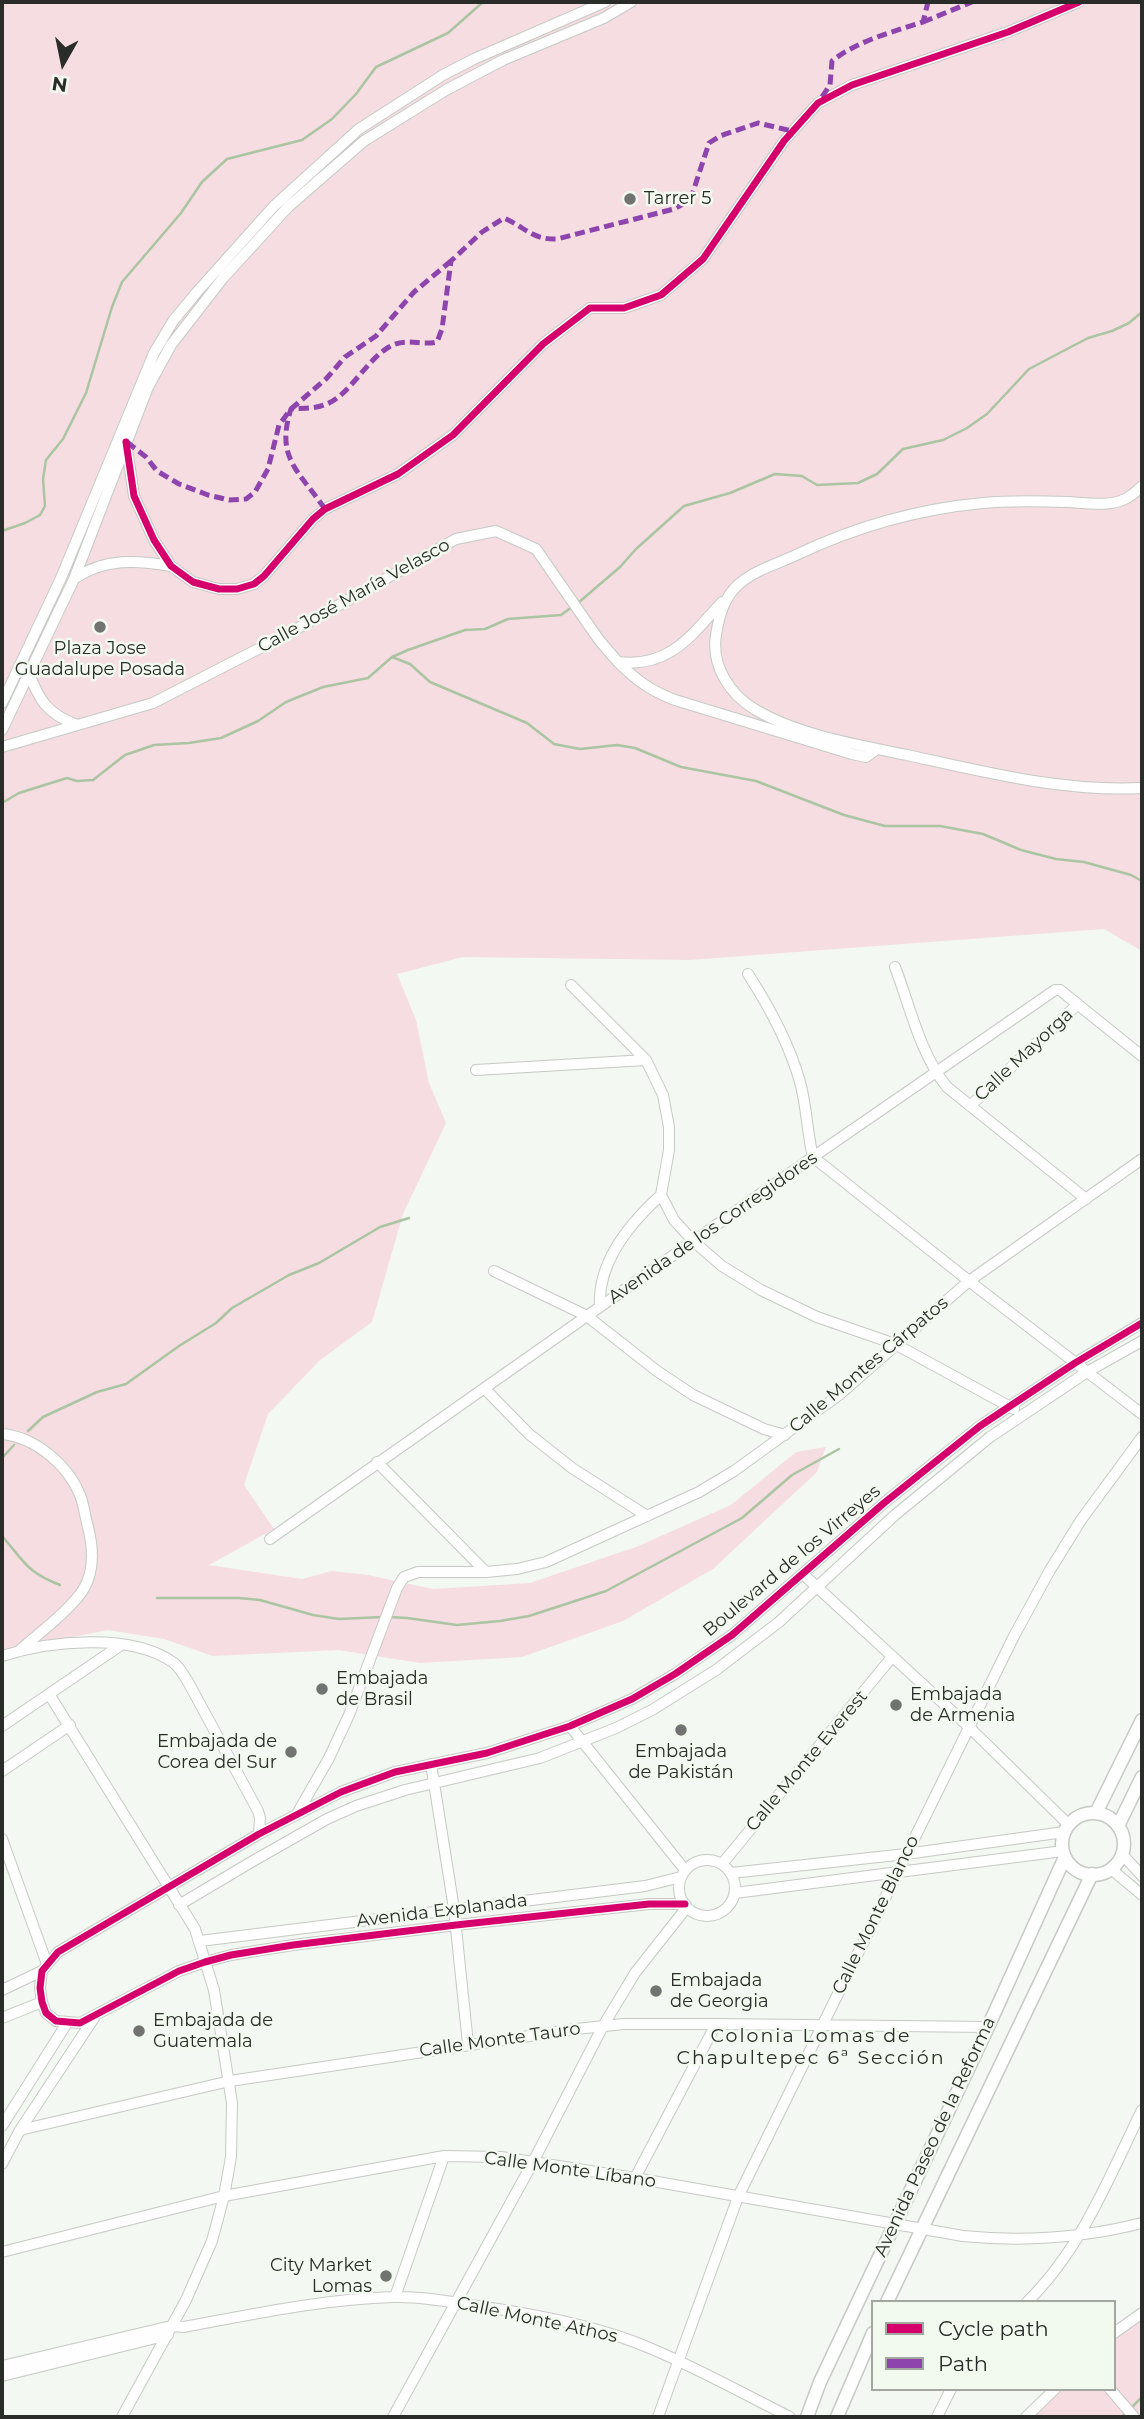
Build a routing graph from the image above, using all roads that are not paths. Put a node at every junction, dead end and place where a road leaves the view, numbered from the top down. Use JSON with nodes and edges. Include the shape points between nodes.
{"nodes":[{"id":1,"x":605,"y":2,"type":"edge"},
{"id":2,"x":631,"y":2,"type":"edge"},
{"id":3,"x":1079,"y":2,"type":"edge"},
{"id":4,"x":126,"y":442,"type":"junction"},
{"id":5,"x":1142,"y":486,"type":"edge"},
{"id":6,"x":171,"y":566,"type":"junction"},
{"id":7,"x":61,"y":578,"type":"junction"},
{"id":8,"x":74,"y":579,"type":"junction"},
{"id":9,"x":726,"y":598,"type":"junction"},
{"id":10,"x":23,"y":658,"type":"junction"},
{"id":11,"x":618,"y":662,"type":"junction"},
{"id":12,"x":30,"y":675,"type":"junction"},
{"id":13,"x":2,"y":704,"type":"edge"},
{"id":14,"x":77,"y":726,"type":"junction"},
{"id":15,"x":2,"y":730,"type":"edge"},
{"id":16,"x":2,"y":747,"type":"edge"},
{"id":17,"x":877,"y":749,"type":"junction"},
{"id":18,"x":1142,"y":788,"type":"edge"},
{"id":19,"x":895,"y":967,"type":"dead end"},
{"id":20,"x":748,"y":974,"type":"dead end"},
{"id":21,"x":571,"y":985,"type":"dead end"},
{"id":22,"x":1078,"y":1004,"type":"junction"},
{"id":23,"x":1142,"y":1056,"type":"edge"},
{"id":24,"x":646,"y":1060,"type":"junction"},
{"id":25,"x":476,"y":1070,"type":"dead end"},
{"id":26,"x":936,"y":1074,"type":"junction"},
{"id":27,"x":970,"y":1105,"type":"junction"},
{"id":28,"x":813,"y":1157,"type":"junction"},
{"id":29,"x":1142,"y":1159,"type":"edge"},
{"id":30,"x":661,"y":1195,"type":"junction"},
{"id":31,"x":1086,"y":1199,"type":"junction"},
{"id":32,"x":693,"y":1241,"type":"junction"},
{"id":33,"x":494,"y":1271,"type":"dead end"},
{"id":34,"x":969,"y":1281,"type":"junction"},
{"id":35,"x":600,"y":1307,"type":"junction"},
{"id":36,"x":587,"y":1315,"type":"junction"},
{"id":37,"x":1142,"y":1323,"type":"edge"},
{"id":38,"x":1142,"y":1341,"type":"edge"},
{"id":39,"x":895,"y":1344,"type":"junction"},
{"id":40,"x":1075,"y":1363,"type":"junction"},
{"id":41,"x":1087,"y":1372,"type":"junction"},
{"id":42,"x":485,"y":1390,"type":"junction"},
{"id":43,"x":1010,"y":1406,"type":"junction"},
{"id":44,"x":1024,"y":1414,"type":"junction"},
{"id":45,"x":1142,"y":1415,"type":"edge"},
{"id":46,"x":2,"y":1434,"type":"edge"},
{"id":47,"x":785,"y":1435,"type":"junction"},
{"id":48,"x":1142,"y":1437,"type":"edge"},
{"id":49,"x":377,"y":1462,"type":"junction"},
{"id":50,"x":647,"y":1516,"type":"junction"},
{"id":51,"x":270,"y":1539,"type":"dead end"},
{"id":52,"x":486,"y":1572,"type":"junction"},
{"id":53,"x":804,"y":1575,"type":"junction"},
{"id":54,"x":818,"y":1588,"type":"junction"},
{"id":55,"x":122,"y":1644,"type":"junction"},
{"id":56,"x":20,"y":1651,"type":"junction"},
{"id":57,"x":2,"y":1656,"type":"edge"},
{"id":58,"x":892,"y":1657,"type":"junction"},
{"id":59,"x":49,"y":1694,"type":"junction"},
{"id":60,"x":1142,"y":1720,"type":"edge"},
{"id":61,"x":70,"y":1725,"type":"junction"},
{"id":62,"x":2,"y":1726,"type":"edge"},
{"id":63,"x":570,"y":1726,"type":"junction"},
{"id":64,"x":969,"y":1727,"type":"junction"},
{"id":65,"x":581,"y":1743,"type":"junction"},
{"id":66,"x":431,"y":1764,"type":"junction"},
{"id":67,"x":2,"y":1771,"type":"edge"},
{"id":68,"x":1142,"y":1777,"type":"edge"},
{"id":69,"x":435,"y":1783,"type":"junction"},
{"id":70,"x":1096,"y":1813,"type":"junction"},
{"id":71,"x":297,"y":1815,"type":"junction"},
{"id":72,"x":1118,"y":1826,"type":"junction"},
{"id":73,"x":1066,"y":1828,"type":"junction"},
{"id":74,"x":260,"y":1834,"type":"junction"},
{"id":75,"x":2,"y":1839,"type":"edge"},
{"id":76,"x":906,"y":1854,"type":"junction"},
{"id":77,"x":1064,"y":1854,"type":"junction"},
{"id":78,"x":1122,"y":1854,"type":"junction"},
{"id":79,"x":722,"y":1864,"type":"junction"},
{"id":80,"x":1111,"y":1869,"type":"junction"},
{"id":81,"x":731,"y":1873,"type":"junction"},
{"id":82,"x":897,"y":1873,"type":"junction"},
{"id":83,"x":683,"y":1874,"type":"junction"},
{"id":84,"x":1092,"y":1874,"type":"junction"},
{"id":85,"x":1142,"y":1876,"type":"edge"},
{"id":86,"x":168,"y":1888,"type":"junction"},
{"id":87,"x":735,"y":1893,"type":"junction"},
{"id":88,"x":1142,"y":1895,"type":"edge"},
{"id":89,"x":179,"y":1905,"type":"junction"},
{"id":90,"x":686,"y":1906,"type":"junction"},
{"id":91,"x":454,"y":1909,"type":"junction"},
{"id":92,"x":456,"y":1925,"type":"junction"},
{"id":93,"x":200,"y":1941,"type":"junction"},
{"id":94,"x":205,"y":1962,"type":"junction"},
{"id":95,"x":45,"y":1967,"type":"junction"},
{"id":96,"x":2,"y":1990,"type":"edge"},
{"id":97,"x":42,"y":2002,"type":"junction"},
{"id":98,"x":2,"y":2018,"type":"edge"},
{"id":99,"x":94,"y":2018,"type":"junction"},
{"id":100,"x":67,"y":2023,"type":"junction"},
{"id":101,"x":716,"y":2024,"type":"junction"},
{"id":102,"x":822,"y":2025,"type":"junction"},
{"id":103,"x":603,"y":2026,"type":"junction"},
{"id":104,"x":988,"y":2027,"type":"junction"},
{"id":105,"x":468,"y":2044,"type":"junction"},
{"id":106,"x":230,"y":2081,"type":"junction"},
{"id":107,"x":1142,"y":2110,"type":"edge"},
{"id":108,"x":2,"y":2126,"type":"edge"},
{"id":109,"x":20,"y":2130,"type":"junction"},
{"id":110,"x":444,"y":2156,"type":"junction"},
{"id":111,"x":533,"y":2162,"type":"junction"},
{"id":112,"x":2,"y":2164,"type":"edge"},
{"id":113,"x":635,"y":2178,"type":"junction"},
{"id":114,"x":224,"y":2196,"type":"junction"},
{"id":115,"x":738,"y":2197,"type":"junction"},
{"id":116,"x":1142,"y":2223,"type":"edge"},
{"id":117,"x":893,"y":2225,"type":"junction"},
{"id":118,"x":921,"y":2230,"type":"junction"},
{"id":119,"x":1080,"y":2235,"type":"junction"},
{"id":120,"x":2,"y":2252,"type":"edge"},
{"id":121,"x":396,"y":2297,"type":"junction"},
{"id":122,"x":888,"y":2300,"type":"edge"},
{"id":123,"x":1029,"y":2300,"type":"edge"},
{"id":124,"x":457,"y":2303,"type":"junction"},
{"id":125,"x":1142,"y":2313,"type":"edge"},
{"id":126,"x":171,"y":2326,"type":"junction"},
{"id":127,"x":184,"y":2327,"type":"junction"},
{"id":128,"x":1116,"y":2332,"type":"edge"},
{"id":129,"x":166,"y":2336,"type":"junction"},
{"id":130,"x":871,"y":2337,"type":"edge"},
{"id":131,"x":679,"y":2361,"type":"junction"},
{"id":132,"x":2,"y":2366,"type":"edge"},
{"id":133,"x":2,"y":2376,"type":"edge"},
{"id":134,"x":950,"y":2391,"type":"edge"},
{"id":135,"x":1053,"y":2391,"type":"edge"},
{"id":136,"x":1112,"y":2391,"type":"edge"},
{"id":137,"x":122,"y":2417,"type":"edge"},
{"id":138,"x":393,"y":2417,"type":"edge"},
{"id":139,"x":658,"y":2417,"type":"edge"},
{"id":140,"x":790,"y":2417,"type":"edge"},
{"id":141,"x":807,"y":2417,"type":"edge"},
{"id":142,"x":837,"y":2417,"type":"edge"},
{"id":143,"x":937,"y":2417,"type":"edge"},
{"id":144,"x":1026,"y":2417,"type":"edge"},
{"id":145,"x":1134,"y":2417,"type":"edge"}],
"edges":[{"from":1,"to":7,"type":"street","via":[[443,75],[359,129],[274,206],[197,292],[158,346]]},
{"from":2,"to":4,"type":"street","via":[[446,90],[350,152],[288,206],[171,345]]},
{"from":3,"to":6,"type":"street","via":[[996,37],[852,85],[818,103],[784,141],[704,259],[661,295],[624,308],[590,308],[543,344],[453,435],[398,474],[325,509],[254,584],[219,589],[193,582]]},
{"from":4,"to":6,"type":"street","via":[[134,496]]},
{"from":4,"to":8,"type":"street"},
{"from":5,"to":9,"type":"street","via":[[1126,499],[1111,503],[986,503],[884,521],[822,541],[761,570]]},
{"from":6,"to":8,"type":"street","via":[[110,563],[90,568]]},
{"from":7,"to":8,"type":"street"},
{"from":7,"to":10,"type":"street"},
{"from":8,"to":12,"type":"street"},
{"from":9,"to":11,"type":"street","via":[[663,658]]},
{"from":9,"to":17,"type":"street","via":[[715,653],[726,683],[737,696],[774,719]]},
{"from":10,"to":12,"type":"street"},
{"from":10,"to":13,"type":"street"},
{"from":11,"to":14,"type":"street","name":"Calle José María Velasco","via":[[536,549],[496,531],[456,539],[153,704]]},
{"from":11,"to":17,"type":"street","name":"Calle José María Velasco","via":[[636,681],[675,700],[859,755],[869,756]]},
{"from":12,"to":14,"type":"street","via":[[50,712]]},
{"from":12,"to":15,"type":"street"},
{"from":14,"to":16,"type":"street","name":"Calle José María Velasco"},
{"from":17,"to":18,"type":"street","via":[[1070,786]]},
{"from":19,"to":26,"type":"street"},
{"from":20,"to":28,"type":"street","via":[[786,1042],[800,1083]]},
{"from":21,"to":24,"type":"street"},
{"from":22,"to":23,"type":"street"},
{"from":22,"to":26,"type":"street","name":"Avenida de los Corregidores","via":[[1060,990],[1049,994]]},
{"from":22,"to":27,"type":"street","name":"Calle Mayorga"},
{"from":24,"to":25,"type":"street"},
{"from":24,"to":30,"type":"street","via":[[663,1095],[668,1127]]},
{"from":26,"to":27,"type":"street"},
{"from":26,"to":28,"type":"street","name":"Avenida de los Corregidores"},
{"from":27,"to":31,"type":"street"},
{"from":28,"to":32,"type":"street","name":"Avenida de los Corregidores"},
{"from":28,"to":34,"type":"street"},
{"from":29,"to":31,"type":"street","name":"Calle Montes Cárpatos"},
{"from":30,"to":32,"type":"street","via":[[674,1220]]},
{"from":30,"to":35,"type":"street","via":[[642,1212],[603,1273]]},
{"from":31,"to":34,"type":"street","name":"Calle Montes Cárpatos"},
{"from":32,"to":35,"type":"street","name":"Avenida de los Corregidores"},
{"from":32,"to":39,"type":"street","via":[[761,1290],[817,1317]]},
{"from":33,"to":36,"type":"street"},
{"from":34,"to":39,"type":"street","name":"Calle Montes Cárpatos"},
{"from":34,"to":40,"type":"street"},
{"from":35,"to":36,"type":"street","name":"Avenida de los Corregidores"},
{"from":36,"to":42,"type":"street","name":"Avenida de los Corregidores"},
{"from":36,"to":47,"type":"street","via":[[693,1395]]},
{"from":37,"to":40,"type":"street","name":"Boulevard de los Virreyes"},
{"from":38,"to":41,"type":"street","name":"Boulevard de los Virreyes"},
{"from":39,"to":43,"type":"street"},
{"from":39,"to":47,"type":"street","name":"Calle Montes Cárpatos","via":[[839,1395]]},
{"from":40,"to":41,"type":"street"},
{"from":40,"to":43,"type":"street","name":"Boulevard de los Virreyes"},
{"from":41,"to":44,"type":"street","name":"Boulevard de los Virreyes"},
{"from":41,"to":45,"type":"street"},
{"from":42,"to":49,"type":"street","name":"Avenida de los Corregidores"},
{"from":42,"to":50,"type":"street","via":[[528,1434]]},
{"from":43,"to":44,"type":"street"},
{"from":43,"to":53,"type":"street","name":"Boulevard de los Virreyes","via":[[884,1503]]},
{"from":44,"to":54,"type":"street","name":"Boulevard de los Virreyes","via":[[895,1515]]},
{"from":46,"to":56,"type":"street","via":[[32,1443],[66,1472],[80,1495],[91,1539],[90,1574],[83,1591]]},
{"from":47,"to":50,"type":"street","name":"Calle Montes Cárpatos","via":[[699,1492]]},
{"from":48,"to":64,"type":"street","name":"Calle Monte Blanco","via":[[1049,1570]]},
{"from":49,"to":51,"type":"street","name":"Avenida de los Corregidores"},
{"from":49,"to":52,"type":"street"},
{"from":50,"to":52,"type":"street","name":"Calle Montes Cárpatos","via":[[546,1562]]},
{"from":52,"to":71,"type":"street","name":"Calle Montes Cárpatos","via":[[418,1572],[404,1577],[349,1715]]},
{"from":53,"to":54,"type":"street"},
{"from":53,"to":63,"type":"street","name":"Boulevard de los Virreyes","via":[[695,1662],[632,1699]]},
{"from":54,"to":58,"type":"street"},
{"from":54,"to":65,"type":"street","name":"Boulevard de los Virreyes","via":[[716,1670],[652,1710]]},
{"from":55,"to":56,"type":"street","via":[[72,1643]]},
{"from":55,"to":59,"type":"street"},
{"from":55,"to":74,"type":"street","via":[[161,1654],[177,1664],[252,1799],[260,1818]]},
{"from":56,"to":57,"type":"street"},
{"from":58,"to":64,"type":"street"},
{"from":58,"to":79,"type":"street","name":"Calle Monte Everest"},
{"from":59,"to":61,"type":"street"},
{"from":59,"to":62,"type":"street"},
{"from":60,"to":70,"type":"main road"},
{"from":61,"to":67,"type":"street"},
{"from":61,"to":86,"type":"street"},
{"from":63,"to":65,"type":"street"},
{"from":63,"to":66,"type":"street","name":"Boulevard de los Virreyes","via":[[487,1753]]},
{"from":64,"to":73,"type":"street"},
{"from":64,"to":76,"type":"street","name":"Calle Monte Blanco"},
{"from":65,"to":69,"type":"street","name":"Boulevard de los Virreyes","via":[[540,1758]]},
{"from":65,"to":83,"type":"street"},
{"from":66,"to":69,"type":"street"},
{"from":66,"to":71,"type":"street","name":"Boulevard de los Virreyes","via":[[364,1783]]},
{"from":68,"to":72,"type":"main road"},
{"from":69,"to":89,"type":"street","name":"Boulevard de los Virreyes","via":[[374,1799],[327,1819]]},
{"from":69,"to":91,"type":"street"},
{"from":70,"to":72,"type":"main road"},
{"from":70,"to":73,"type":"main road","via":[[1081,1815]]},
{"from":71,"to":74,"type":"street","name":"Boulevard de los Virreyes"},
{"from":72,"to":78,"type":"main road"},
{"from":73,"to":76,"type":"street"},
{"from":73,"to":77,"type":"main road"},
{"from":74,"to":86,"type":"street","name":"Boulevard de los Virreyes"},
{"from":75,"to":95,"type":"street"},
{"from":76,"to":81,"type":"street"},
{"from":76,"to":82,"type":"street","name":"Calle Monte Blanco"},
{"from":77,"to":82,"type":"street"},
{"from":77,"to":84,"type":"main road","via":[[1072,1866]]},
{"from":77,"to":104,"type":"main road","name":"Avenida Paseo de la Reforma"},
{"from":78,"to":80,"type":"main road"},
{"from":78,"to":85,"type":"street"},
{"from":79,"to":81,"type":"street"},
{"from":79,"to":83,"type":"street","via":[[698,1861]]},
{"from":80,"to":84,"type":"main road"},
{"from":80,"to":88,"type":"street"},
{"from":81,"to":87,"type":"street"},
{"from":82,"to":87,"type":"street"},
{"from":82,"to":102,"type":"street","name":"Calle Monte Blanco"},
{"from":83,"to":90,"type":"street","via":[[680,1893]]},
{"from":83,"to":91,"type":"street","name":"Avenida Explanada","via":[[645,1886]]},
{"from":84,"to":118,"type":"main road","name":"Avenida Paseo de la Reforma"},
{"from":86,"to":89,"type":"street"},
{"from":86,"to":95,"type":"street","name":"Boulevard de los Virreyes","via":[[58,1952]]},
{"from":87,"to":90,"type":"street","via":[[720,1913],[703,1915]]},
{"from":89,"to":93,"type":"street"},
{"from":90,"to":92,"type":"street","name":"Avenida Explanada","via":[[649,1903]]},
{"from":90,"to":103,"type":"street","via":[[635,1973]]},
{"from":91,"to":92,"type":"street"},
{"from":91,"to":93,"type":"street","name":"Avenida Explanada"},
{"from":92,"to":94,"type":"street","name":"Avenida Explanada","via":[[293,1945]]},
{"from":92,"to":105,"type":"street"},
{"from":93,"to":94,"type":"street"},
{"from":94,"to":99,"type":"street","name":"Avenida Explanada","via":[[179,1971]]},
{"from":94,"to":106,"type":"street"},
{"from":95,"to":96,"type":"street"},
{"from":95,"to":97,"type":"street"},
{"from":97,"to":98,"type":"street"},
{"from":97,"to":100,"type":"street","via":[[46,2013]]},
{"from":99,"to":100,"type":"street"},
{"from":99,"to":109,"type":"street"},
{"from":100,"to":108,"type":"street"},
{"from":101,"to":102,"type":"street","name":"Calle Monte Tauro"},
{"from":101,"to":103,"type":"street","name":"Calle Monte Tauro"},
{"from":101,"to":113,"type":"street"},
{"from":102,"to":104,"type":"street","name":"Calle Monte Tauro"},
{"from":102,"to":115,"type":"street","name":"Calle Monte Blanco"},
{"from":103,"to":105,"type":"street","name":"Calle Monte Tauro"},
{"from":103,"to":111,"type":"street"},
{"from":104,"to":117,"type":"main road","name":"Avenida Paseo de la Reforma"},
{"from":105,"to":106,"type":"street","name":"Calle Monte Tauro"},
{"from":106,"to":109,"type":"street","name":"Calle Monte Tauro"},
{"from":106,"to":114,"type":"street","via":[[233,2128]]},
{"from":107,"to":119,"type":"street"},
{"from":109,"to":112,"type":"street"},
{"from":110,"to":111,"type":"street","name":"Calle Monte Líbano"},
{"from":110,"to":114,"type":"street","name":"Calle Monte Líbano"},
{"from":110,"to":121,"type":"street"},
{"from":111,"to":113,"type":"street","name":"Calle Monte Líbano"},
{"from":111,"to":124,"type":"street"},
{"from":113,"to":115,"type":"street","name":"Calle Monte Líbano"},
{"from":114,"to":120,"type":"street","name":"Calle Monte Líbano"},
{"from":114,"to":126,"type":"street","via":[[212,2241]]},
{"from":115,"to":117,"type":"street","name":"Calle Monte Líbano"},
{"from":115,"to":131,"type":"street","name":"Calle Monte Blanco"},
{"from":116,"to":119,"type":"street","name":"Calle Monte Líbano"},
{"from":117,"to":118,"type":"street","name":"Calle Monte Líbano"},
{"from":117,"to":141,"type":"main road","name":"Avenida Paseo de la Reforma"},
{"from":118,"to":119,"type":"street","name":"Calle Monte Líbano","via":[[993,2239]]},
{"from":118,"to":122,"type":"main road","name":"Avenida Paseo de la Reforma"},
{"from":119,"to":123,"type":"street","via":[[1062,2264]]},
{"from":121,"to":124,"type":"street","name":"Calle Monte Athos"},
{"from":121,"to":127,"type":"street","name":"Calle Monte Athos","via":[[304,2305]]},
{"from":124,"to":131,"type":"street","name":"Calle Monte Athos","via":[[610,2335]]},
{"from":124,"to":138,"type":"street"},
{"from":125,"to":128,"type":"street"},
{"from":126,"to":127,"type":"street","name":"Calle Monte Athos"},
{"from":126,"to":129,"type":"street"},
{"from":126,"to":132,"type":"street","name":"Calle Monte Athos"},
{"from":127,"to":129,"type":"street","name":"Calle Monte Athos"},
{"from":129,"to":133,"type":"street","name":"Calle Monte Athos"},
{"from":129,"to":137,"type":"street"},
{"from":130,"to":142,"type":"main road"},
{"from":131,"to":139,"type":"street","name":"Calle Monte Blanco"},
{"from":131,"to":140,"type":"street","name":"Calle Monte Athos"},
{"from":134,"to":143,"type":"street"},
{"from":135,"to":144,"type":"street"},
{"from":136,"to":145,"type":"street"}]}
